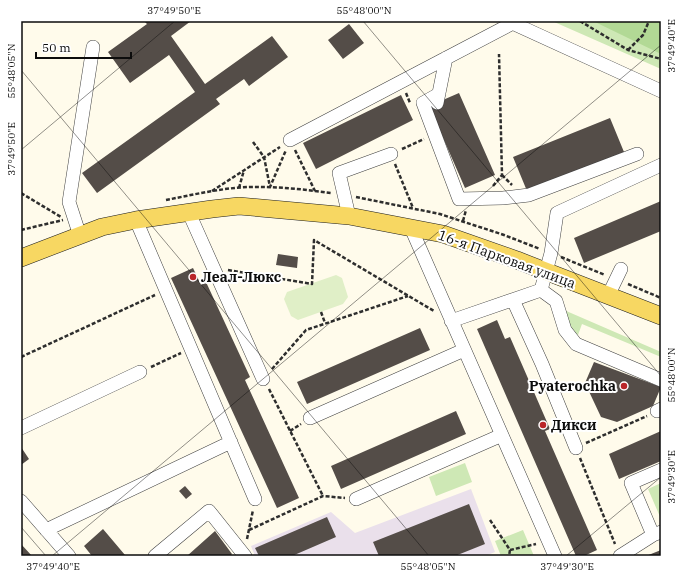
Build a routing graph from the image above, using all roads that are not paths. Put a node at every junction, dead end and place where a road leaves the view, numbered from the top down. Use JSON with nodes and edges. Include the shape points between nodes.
{"nodes":[{"id":1,"x":510,"y":22,"type":"edge"},
{"id":2,"x":93,"y":48,"type":"dead end"},
{"id":3,"x":446,"y":58,"type":"junction"},
{"id":4,"x":661,"y":91,"type":"edge"},
{"id":5,"x":290,"y":140,"type":"road end"},
{"id":6,"x":391,"y":154,"type":"road end"},
{"id":7,"x":637,"y":154,"type":"dead end"},
{"id":8,"x":661,"y":165,"type":"edge"},
{"id":9,"x":189,"y":212,"type":"junction"},
{"id":10,"x":349,"y":216,"type":"junction"},
{"id":11,"x":136,"y":220,"type":"junction"},
{"id":12,"x":411,"y":228,"type":"junction"},
{"id":13,"x":80,"y":236,"type":"junction"},
{"id":14,"x":21,"y":258,"type":"edge"},
{"id":15,"x":621,"y":269,"type":"dead end"},
{"id":16,"x":545,"y":272,"type":"junction"},
{"id":17,"x":541,"y":290,"type":"junction"},
{"id":18,"x":608,"y":296,"type":"junction"},
{"id":19,"x":513,"y":300,"type":"junction"},
{"id":20,"x":661,"y":316,"type":"edge"},
{"id":21,"x":451,"y":321,"type":"junction"},
{"id":22,"x":464,"y":350,"type":"junction"},
{"id":23,"x":140,"y":372,"type":"road end"},
{"id":24,"x":263,"y":379,"type":"road end"},
{"id":25,"x":661,"y":380,"type":"edge"},
{"id":26,"x":310,"y":418,"type":"dead end"},
{"id":27,"x":21,"y":428,"type":"edge"},
{"id":28,"x":502,"y":435,"type":"junction"},
{"id":29,"x":231,"y":442,"type":"junction"},
{"id":30,"x":576,"y":448,"type":"road end"},
{"id":31,"x":661,"y":470,"type":"edge"},
{"id":32,"x":256,"y":499,"type":"road end"},
{"id":33,"x":356,"y":499,"type":"road end"},
{"id":34,"x":21,"y":500,"type":"edge"},
{"id":35,"x":46,"y":530,"type":"junction"},
{"id":36,"x":657,"y":534,"type":"edge"},
{"id":37,"x":618,"y":552,"type":"edge"},
{"id":38,"x":69,"y":556,"type":"edge"},
{"id":39,"x":155,"y":556,"type":"edge"},
{"id":40,"x":245,"y":556,"type":"edge"},
{"id":41,"x":555,"y":556,"type":"edge"}],
"edges":[{"from":1,"to":3,"type":"street"},
{"from":1,"to":4,"type":"street"},
{"from":2,"to":13,"type":"street","via":[[69,202]]},
{"from":3,"to":5,"type":"street"},
{"from":3,"to":7,"type":"street","via":[[438,99],[422,102],[459,199],[529,195]]},
{"from":6,"to":10,"type":"street","via":[[339,173]]},
{"from":8,"to":16,"type":"street","via":[[557,213],[551,253]]},
{"from":9,"to":10,"type":"main road","name":"16-я Парковая улица","via":[[239,206]]},
{"from":9,"to":11,"type":"main road","name":"16-я Парковая улица"},
{"from":9,"to":24,"type":"street"},
{"from":10,"to":12,"type":"main road","name":"16-я Парковая улица"},
{"from":11,"to":13,"type":"main road","name":"16-я Парковая улица"},
{"from":11,"to":29,"type":"street"},
{"from":12,"to":16,"type":"main road","name":"16-я Парковая улица","via":[[471,243]]},
{"from":12,"to":21,"type":"street"},
{"from":13,"to":14,"type":"main road","name":"16-я Парковая улица"},
{"from":15,"to":18,"type":"street"},
{"from":16,"to":17,"type":"street"},
{"from":16,"to":18,"type":"main road","name":"16-я Парковая улица"},
{"from":17,"to":19,"type":"street"},
{"from":17,"to":25,"type":"street","via":[[556,300],[565,330],[576,344]]},
{"from":18,"to":20,"type":"main road","name":"16-я Парковая улица"},
{"from":19,"to":21,"type":"street"},
{"from":19,"to":30,"type":"street"},
{"from":21,"to":22,"type":"street"},
{"from":22,"to":26,"type":"street"},
{"from":22,"to":28,"type":"street"},
{"from":23,"to":27,"type":"street"},
{"from":28,"to":33,"type":"street"},
{"from":28,"to":41,"type":"street"},
{"from":29,"to":32,"type":"street"},
{"from":29,"to":35,"type":"street"},
{"from":31,"to":36,"type":"street","via":[[631,483]]},
{"from":34,"to":35,"type":"street"},
{"from":35,"to":38,"type":"street"},
{"from":36,"to":37,"type":"street"},
{"from":39,"to":40,"type":"street","via":[[209,511]]}]}
